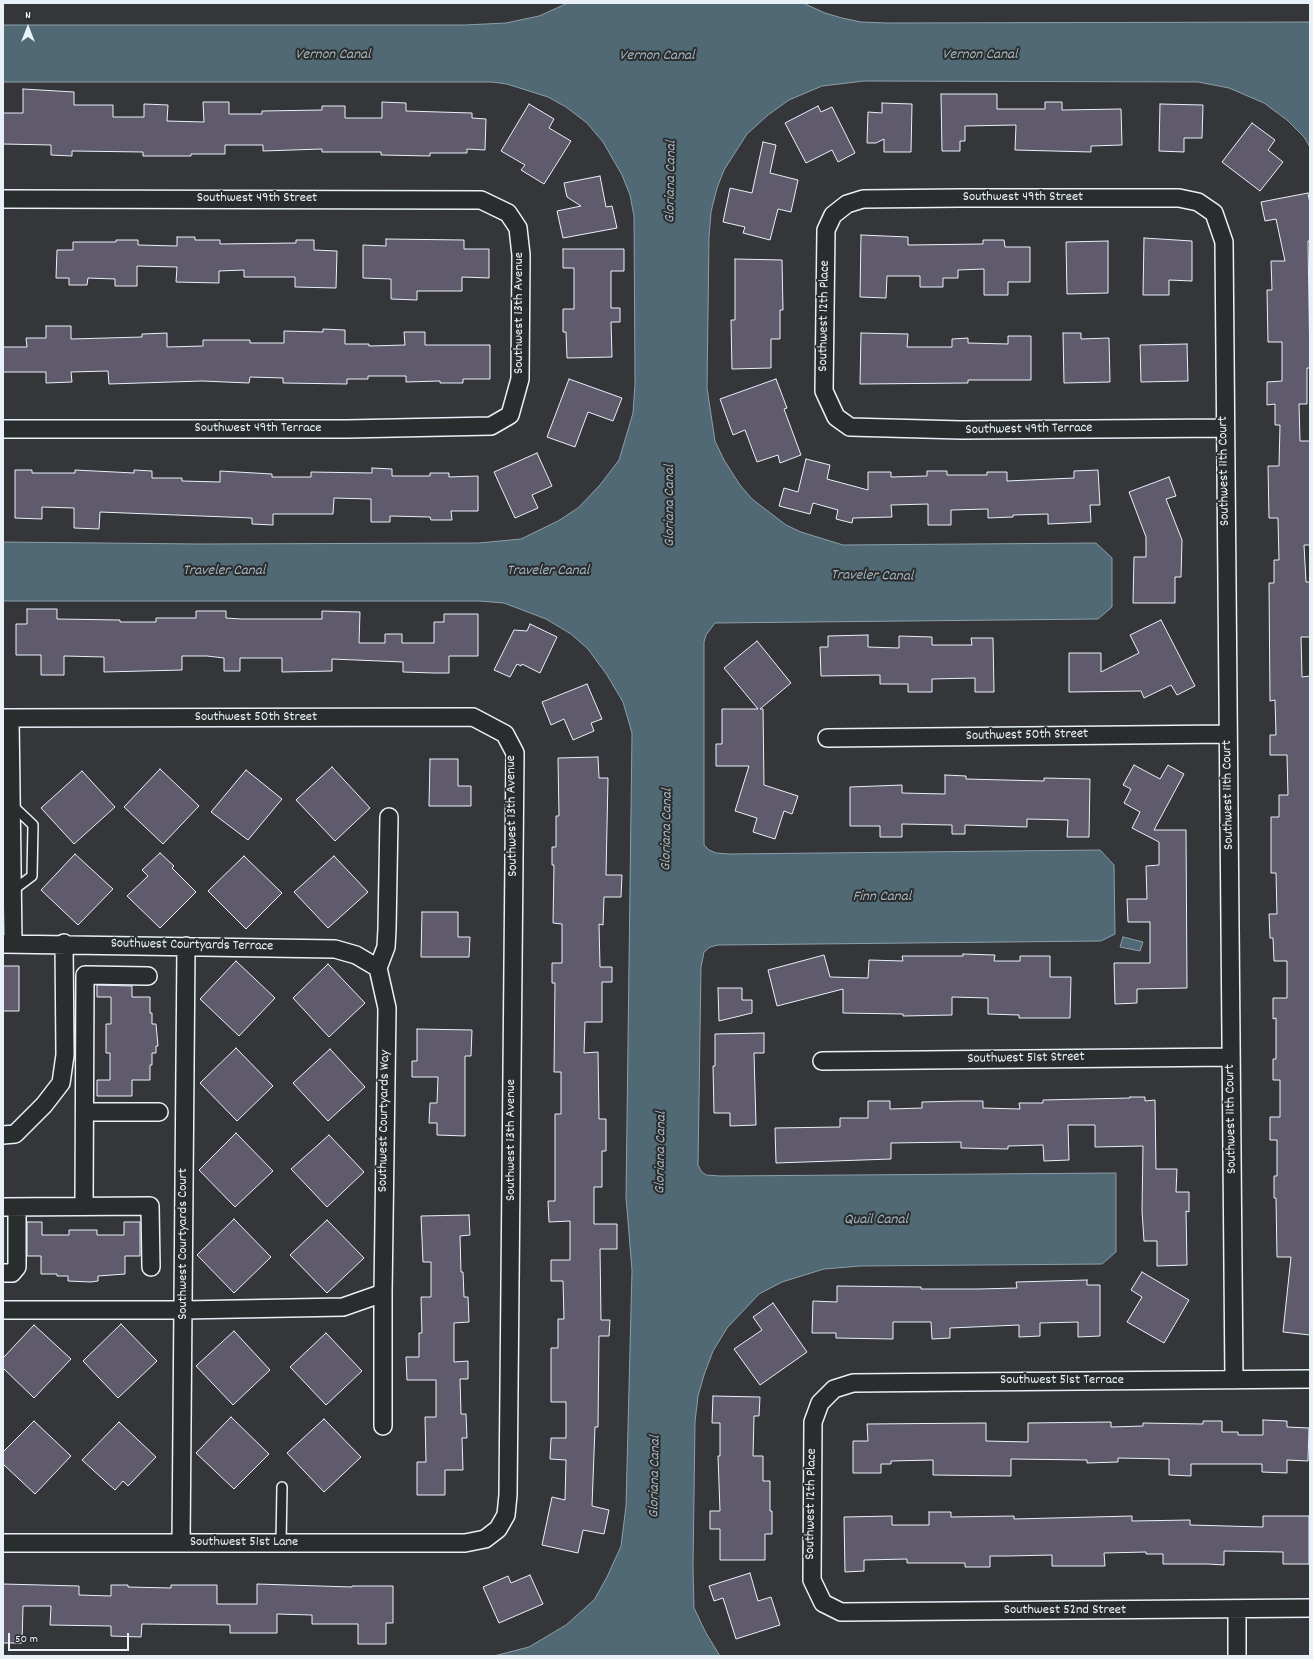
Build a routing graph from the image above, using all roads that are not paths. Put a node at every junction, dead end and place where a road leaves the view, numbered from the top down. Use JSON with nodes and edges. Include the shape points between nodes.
{"nodes":[{"id":1,"x":3,"y":199,"type":"edge"},
{"id":2,"x":508,"y":213,"type":"joint"},
{"id":3,"x":1214,"y":213,"type":"joint"},
{"id":4,"x":833,"y":215,"type":"joint"},
{"id":5,"x":510,"y":415,"type":"joint"},
{"id":6,"x":836,"y":417,"type":"joint"},
{"id":7,"x":1225,"y":428,"type":"junction"},
{"id":8,"x":3,"y":429,"type":"edge"},
{"id":9,"x":6,"y":718,"type":"edge"},
{"id":10,"x":505,"y":734,"type":"joint"},
{"id":11,"x":1227,"y":734,"type":"junction"},
{"id":12,"x":827,"y":738,"type":"dead end"},
{"id":13,"x":389,"y":817,"type":"dead end"},
{"id":14,"x":64,"y":943,"type":"junction"},
{"id":15,"x":8,"y":944,"type":"edge"},
{"id":16,"x":186,"y":946,"type":"junction"},
{"id":17,"x":378,"y":968,"type":"junction"},
{"id":18,"x":148,"y":976,"type":"dead end"},
{"id":19,"x":1230,"y":1057,"type":"junction"},
{"id":20,"x":822,"y":1061,"type":"dead end"},
{"id":21,"x":85,"y":1112,"type":"junction"},
{"id":22,"x":159,"y":1112,"type":"dead end"},
{"id":23,"x":3,"y":1135,"type":"edge"},
{"id":24,"x":84,"y":1206,"type":"junction"},
{"id":25,"x":10,"y":1207,"type":"edge"},
{"id":26,"x":151,"y":1267,"type":"dead end"},
{"id":27,"x":3,"y":1273,"type":"edge"},
{"id":28,"x":383,"y":1293,"type":"junction"},
{"id":29,"x":3,"y":1310,"type":"edge"},
{"id":30,"x":184,"y":1310,"type":"junction"},
{"id":31,"x":1310,"y":1379,"type":"edge"},
{"id":32,"x":1234,"y":1380,"type":"junction"},
{"id":33,"x":820,"y":1403,"type":"joint"},
{"id":34,"x":383,"y":1426,"type":"dead end"},
{"id":35,"x":282,"y":1487,"type":"dead end"},
{"id":36,"x":485,"y":1539,"type":"joint"},
{"id":37,"x":3,"y":1543,"type":"edge"},
{"id":38,"x":181,"y":1543,"type":"junction"},
{"id":39,"x":281,"y":1544,"type":"junction"},
{"id":40,"x":823,"y":1603,"type":"joint"},
{"id":41,"x":1310,"y":1608,"type":"edge"},
{"id":42,"x":1237,"y":1609,"type":"junction"},
{"id":43,"x":1237,"y":1656,"type":"edge"}],
"edges":[{"from":1,"to":2,"type":"street","name":"Southwest 49th Street","via":[[481,200]]},
{"from":2,"to":5,"type":"street","name":"Southwest 13th Avenue","via":[[518,228],[521,255],[520,379]]},
{"from":3,"to":4,"type":"street","name":"Southwest 49th Street","via":[[1198,202],[1179,198],[960,198],[864,199],[847,204]]},
{"from":3,"to":7,"type":"street","name":"Southwest 11th Court","via":[[1224,242]]},
{"from":4,"to":6,"type":"street","name":"Southwest 12th Place","via":[[826,230],[824,391]]},
{"from":5,"to":8,"type":"street","name":"Southwest 49th Terrace","via":[[491,426],[331,429]]},
{"from":6,"to":7,"type":"street","name":"Southwest 49th Terrace","via":[[850,427],[961,430]]},
{"from":7,"to":11,"type":"street","name":"Southwest 11th Court"},
{"from":9,"to":10,"type":"street","name":"Southwest 50th Street","via":[[473,717]]},
{"from":9,"to":15,"type":"street","via":[[11,804],[12,891]]},
{"from":10,"to":36,"type":"street","name":"Southwest 13th Avenue","via":[[515,753],[508,1495],[506,1515],[498,1529]]},
{"from":11,"to":12,"type":"street","name":"Southwest 50th Street"},
{"from":11,"to":19,"type":"street","name":"Southwest 11th Court","via":[[1231,911]]},
{"from":13,"to":17,"type":"street","via":[[386,947]]},
{"from":14,"to":15,"type":"street","name":"Southwest Courtyards Terrace"},
{"from":14,"to":16,"type":"street","name":"Southwest Courtyards Terrace"},
{"from":14,"to":23,"type":"street","via":[[66,1055],[61,1083],[44,1105],[15,1134]]},
{"from":16,"to":17,"type":"street","name":"Southwest Courtyards Terrace","via":[[335,949],[356,955]]},
{"from":16,"to":30,"type":"street","name":"Southwest Courtyards Court"},
{"from":17,"to":28,"type":"street","name":"Southwest Courtyards Way","via":[[387,1008]]},
{"from":18,"to":21,"type":"street","via":[[85,975]]},
{"from":19,"to":20,"type":"street","name":"Southwest 51st Street"},
{"from":19,"to":32,"type":"street","name":"Southwest 11th Court"},
{"from":21,"to":22,"type":"street"},
{"from":21,"to":24,"type":"street"},
{"from":24,"to":25,"type":"street"},
{"from":24,"to":26,"type":"street","via":[[150,1206]]},
{"from":25,"to":27,"type":"street","via":[[17,1267],[12,1273]]},
{"from":28,"to":30,"type":"street","via":[[343,1307]]},
{"from":28,"to":34,"type":"street","name":"Southwest Courtyards Way"},
{"from":29,"to":30,"type":"street"},
{"from":30,"to":38,"type":"street","name":"Southwest Courtyards Court"},
{"from":31,"to":32,"type":"street","name":"Southwest 51st Terrace"},
{"from":32,"to":33,"type":"street","name":"Southwest 51st Terrace","via":[[853,1383],[834,1389]]},
{"from":33,"to":40,"type":"street","name":"Southwest 12th Place","via":[[813,1422],[812,1580]]},
{"from":35,"to":39,"type":"lane"},
{"from":36,"to":39,"type":"street","name":"Southwest 51st Lane","via":[[465,1543]]},
{"from":37,"to":38,"type":"street","name":"Southwest 51st Lane"},
{"from":38,"to":39,"type":"street","name":"Southwest 51st Lane"},
{"from":40,"to":42,"type":"street","name":"Southwest 52nd Street","via":[[841,1612]]},
{"from":41,"to":42,"type":"street","name":"Southwest 52nd Street"},
{"from":42,"to":43,"type":"street"}]}
